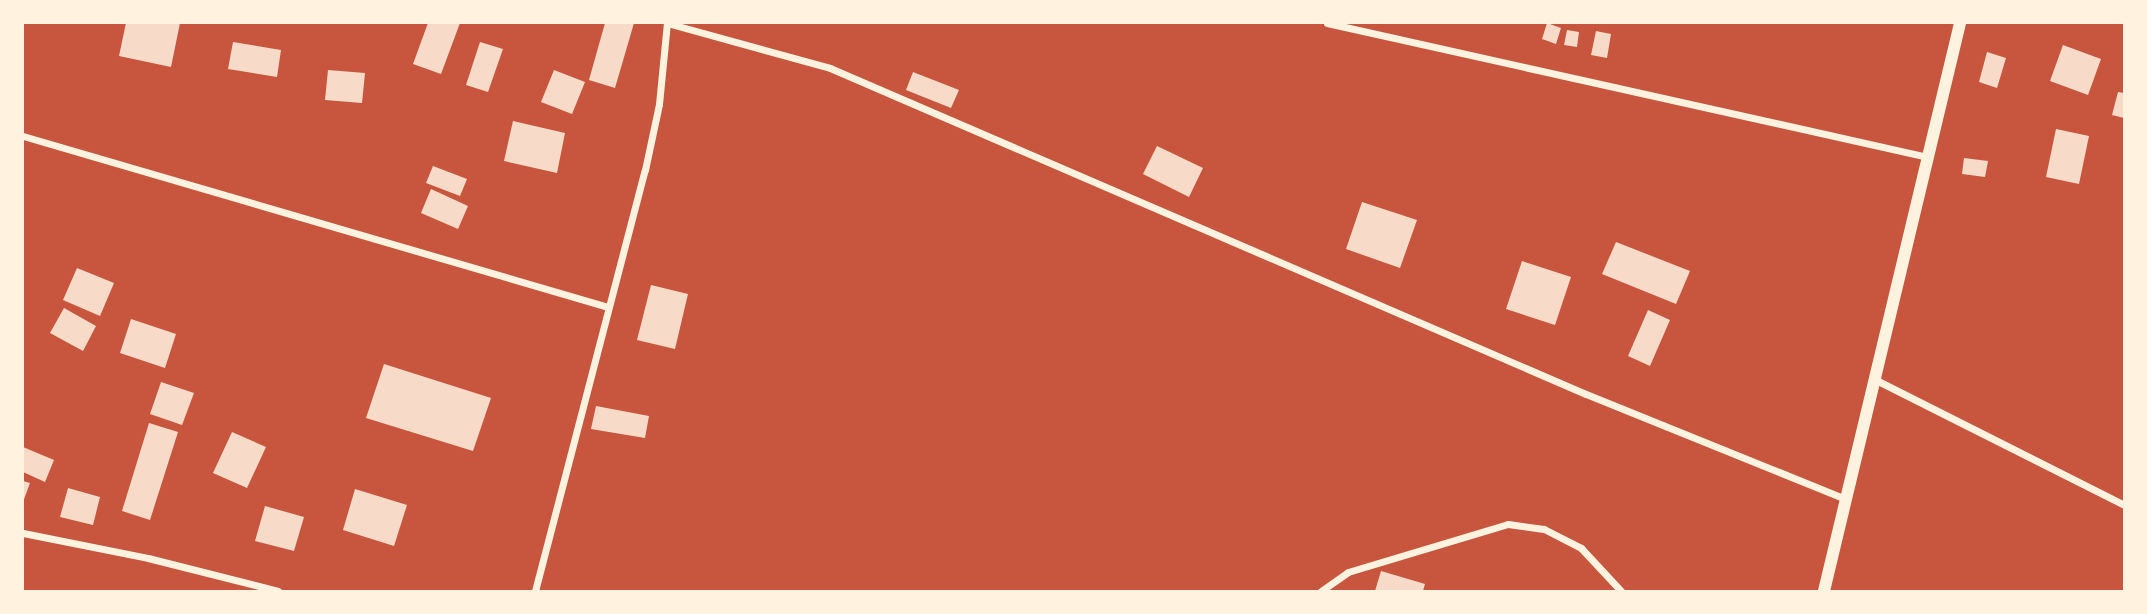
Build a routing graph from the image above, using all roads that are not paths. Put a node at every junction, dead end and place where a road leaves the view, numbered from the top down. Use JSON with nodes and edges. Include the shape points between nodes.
{"nodes":[{"id":1,"x":667,"y":23,"type":"edge"},
{"id":2,"x":1327,"y":23,"type":"edge"},
{"id":3,"x":1960,"y":23,"type":"edge"},
{"id":4,"x":23,"y":136,"type":"edge"},
{"id":5,"x":1928,"y":157,"type":"junction"},
{"id":6,"x":608,"y":307,"type":"junction"},
{"id":7,"x":1873,"y":379,"type":"junction"},
{"id":8,"x":1846,"y":499,"type":"junction"},
{"id":9,"x":2124,"y":505,"type":"edge"},
{"id":10,"x":23,"y":533,"type":"edge"},
{"id":11,"x":278,"y":591,"type":"edge"},
{"id":12,"x":535,"y":591,"type":"edge"},
{"id":13,"x":1321,"y":591,"type":"edge"},
{"id":14,"x":1621,"y":591,"type":"edge"},
{"id":15,"x":1824,"y":591,"type":"edge"}],
"edges":[{"from":1,"to":6,"type":"street","via":[[648,157]]},
{"from":1,"to":8,"type":"street","via":[[830,68],[1586,394]]},
{"from":2,"to":5,"type":"street"},
{"from":3,"to":5,"type":"street"},
{"from":4,"to":6,"type":"street"},
{"from":5,"to":7,"type":"street"},
{"from":6,"to":12,"type":"street"},
{"from":7,"to":8,"type":"street"},
{"from":7,"to":9,"type":"street"},
{"from":8,"to":15,"type":"street"},
{"from":10,"to":11,"type":"street"},
{"from":13,"to":14,"type":"street","via":[[1348,572],[1508,524],[1544,529],[1581,548]]}]}
